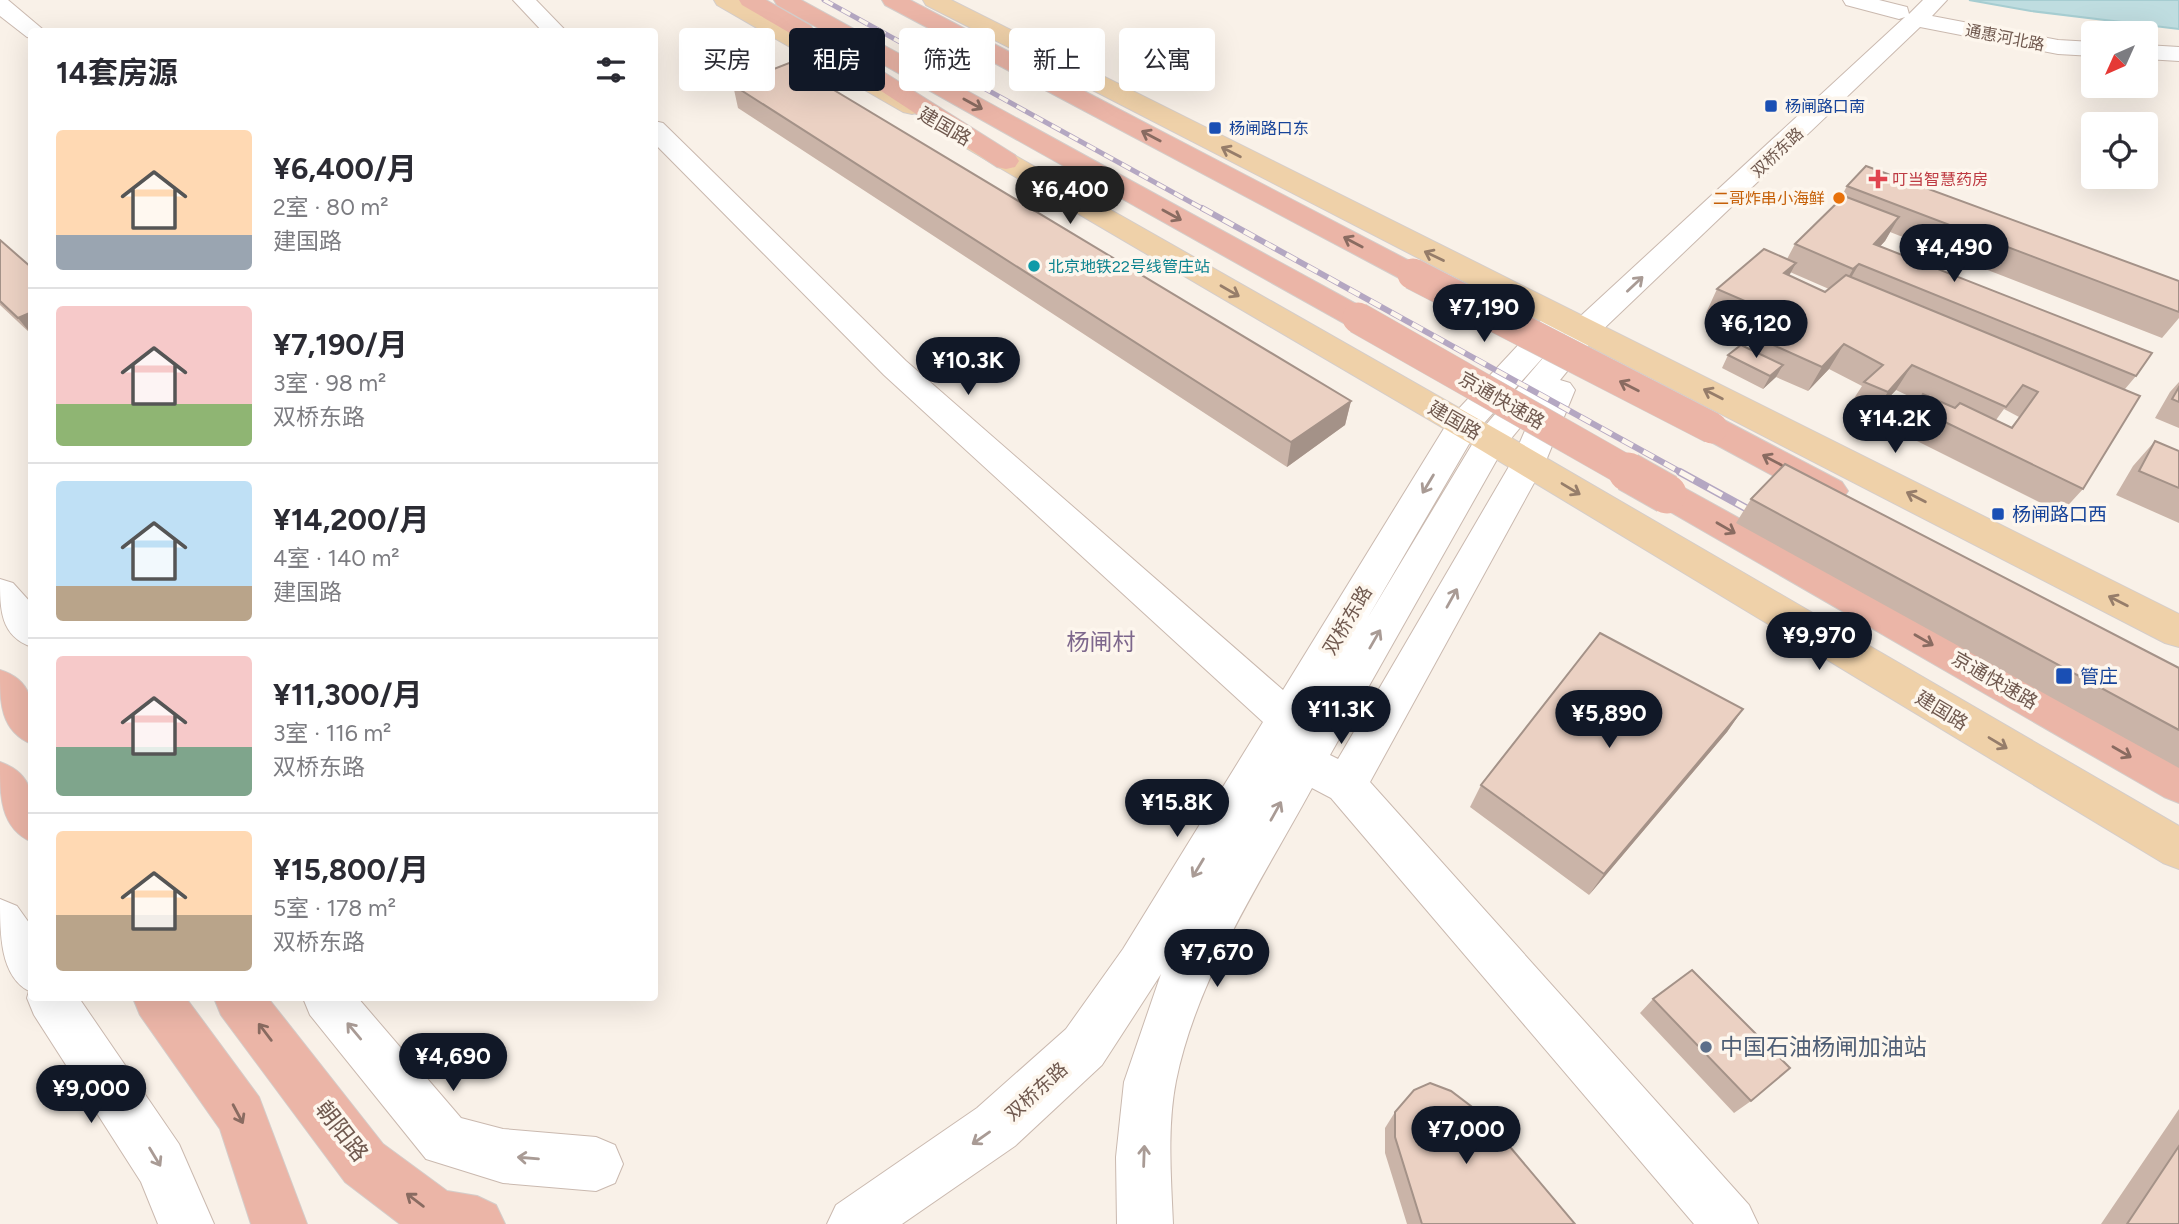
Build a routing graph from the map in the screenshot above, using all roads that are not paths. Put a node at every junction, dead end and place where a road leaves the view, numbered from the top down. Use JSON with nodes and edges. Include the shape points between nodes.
{"nodes":[{"id":1,"x":524,"y":0,"type":"edge"},
{"id":2,"x":725,"y":0,"type":"edge"},
{"id":3,"x":750,"y":0,"type":"edge"},
{"id":4,"x":785,"y":0,"type":"edge"},
{"id":5,"x":893,"y":0,"type":"edge"},
{"id":6,"x":934,"y":0,"type":"edge"},
{"id":7,"x":1854,"y":0,"type":"edge"},
{"id":8,"x":0,"y":5,"type":"edge"},
{"id":9,"x":1917,"y":7,"type":"edge"},
{"id":10,"x":30,"y":28,"type":"edge"},
{"id":11,"x":552,"y":28,"type":"edge"},
{"id":12,"x":2081,"y":48,"type":"edge"},
{"id":13,"x":2158,"y":52,"type":"edge"},
{"id":14,"x":2179,"y":54,"type":"edge"},
{"id":15,"x":658,"y":132,"type":"edge"},
{"id":16,"x":1006,"y":161,"type":"junction"},
{"id":17,"x":1573,"y":324,"type":"junction"},
{"id":18,"x":1465,"y":426,"type":"junction"},
{"id":19,"x":1528,"y":463,"type":"junction"},
{"id":20,"x":1896,"y":525,"type":"edge"},
{"id":21,"x":0,"y":593,"type":"edge"},
{"id":22,"x":28,"y":627,"type":"edge"},
{"id":23,"x":2179,"y":632,"type":"edge"},
{"id":24,"x":0,"y":686,"type":"edge"},
{"id":25,"x":28,"y":722,"type":"edge"},
{"id":26,"x":1296,"y":740,"type":"junction"},
{"id":27,"x":0,"y":780,"type":"edge"},
{"id":28,"x":1346,"y":785,"type":"junction"},
{"id":29,"x":2179,"y":785,"type":"edge"},
{"id":30,"x":28,"y":818,"type":"edge"},
{"id":31,"x":2179,"y":849,"type":"edge"},
{"id":32,"x":0,"y":921,"type":"edge"},
{"id":33,"x":28,"y":962,"type":"edge"},
{"id":34,"x":53,"y":1001,"type":"edge"},
{"id":35,"x":159,"y":1001,"type":"edge"},
{"id":36,"x":240,"y":1001,"type":"edge"},
{"id":37,"x":329,"y":1001,"type":"edge"},
{"id":38,"x":596,"y":1164,"type":"dead end"},
{"id":39,"x":186,"y":1224,"type":"edge"},
{"id":40,"x":279,"y":1224,"type":"edge"},
{"id":41,"x":477,"y":1224,"type":"edge"},
{"id":42,"x":855,"y":1224,"type":"edge"},
{"id":43,"x":1145,"y":1224,"type":"edge"},
{"id":44,"x":1730,"y":1224,"type":"edge"}],
"edges":[{"from":1,"to":11,"type":"street"},
{"from":2,"to":16,"type":"main road","name":"建国路"},
{"from":3,"to":16,"type":"highway"},
{"from":4,"to":29,"type":"highway","name":"京通快速路","one_way":true,"bridge":true,"via":[[1359,318]]},
{"from":20,"to":5,"type":"highway","one_way":true,"bridge":true},
{"from":17,"to":6,"type":"main road","one_way":true},
{"from":7,"to":9,"type":"street","name":"通惠河北路"},
{"from":8,"to":10,"type":"street"},
{"from":9,"to":12,"type":"street","name":"通惠河北路","via":[[2058,47]]},
{"from":9,"to":17,"type":"street","name":"双桥东路"},
{"from":13,"to":14,"type":"street"},
{"from":15,"to":26,"type":"street","via":[[895,368]]},
{"from":16,"to":18,"type":"main road","name":"建国路","one_way":true},
{"from":17,"to":18,"type":"street","name":"双桥东路"},
{"from":17,"to":18,"type":"street","name":"双桥东路"},
{"from":17,"to":19,"type":"street","name":"双桥东路"},
{"from":23,"to":17,"type":"main road","one_way":true},
{"from":18,"to":19,"type":"main road","name":"建国路"},
{"from":18,"to":26,"type":"street","name":"双桥东路"},
{"from":28,"to":19,"type":"street","name":"双桥东路","one_way":true},
{"from":19,"to":31,"type":"main road","name":"建国路","one_way":true},
{"from":21,"to":22,"type":"street"},
{"from":24,"to":25,"type":"highway"},
{"from":26,"to":28,"type":"street"},
{"from":26,"to":42,"type":"street","name":"双桥东路","one_way":true,"via":[[1084,1047],[996,1127]]},
{"from":43,"to":26,"type":"street","name":"双桥东路","one_way":true,"via":[[1143,1157],[1150,1082],[1165,1031],[1185,975]]},
{"from":27,"to":30,"type":"highway"},
{"from":28,"to":44,"type":"street"},
{"from":32,"to":33,"type":"street"},
{"from":34,"to":39,"type":"street","one_way":true,"via":[[160,1163]]},
{"from":35,"to":40,"type":"highway","one_way":true,"via":[[241,1115]]},
{"from":41,"to":36,"type":"highway","name":"朝阳路","one_way":true,"via":[[436,1217],[364,1163]]},
{"from":38,"to":37,"type":"street","one_way":true,"via":[[503,1156],[445,1140]]}]}
